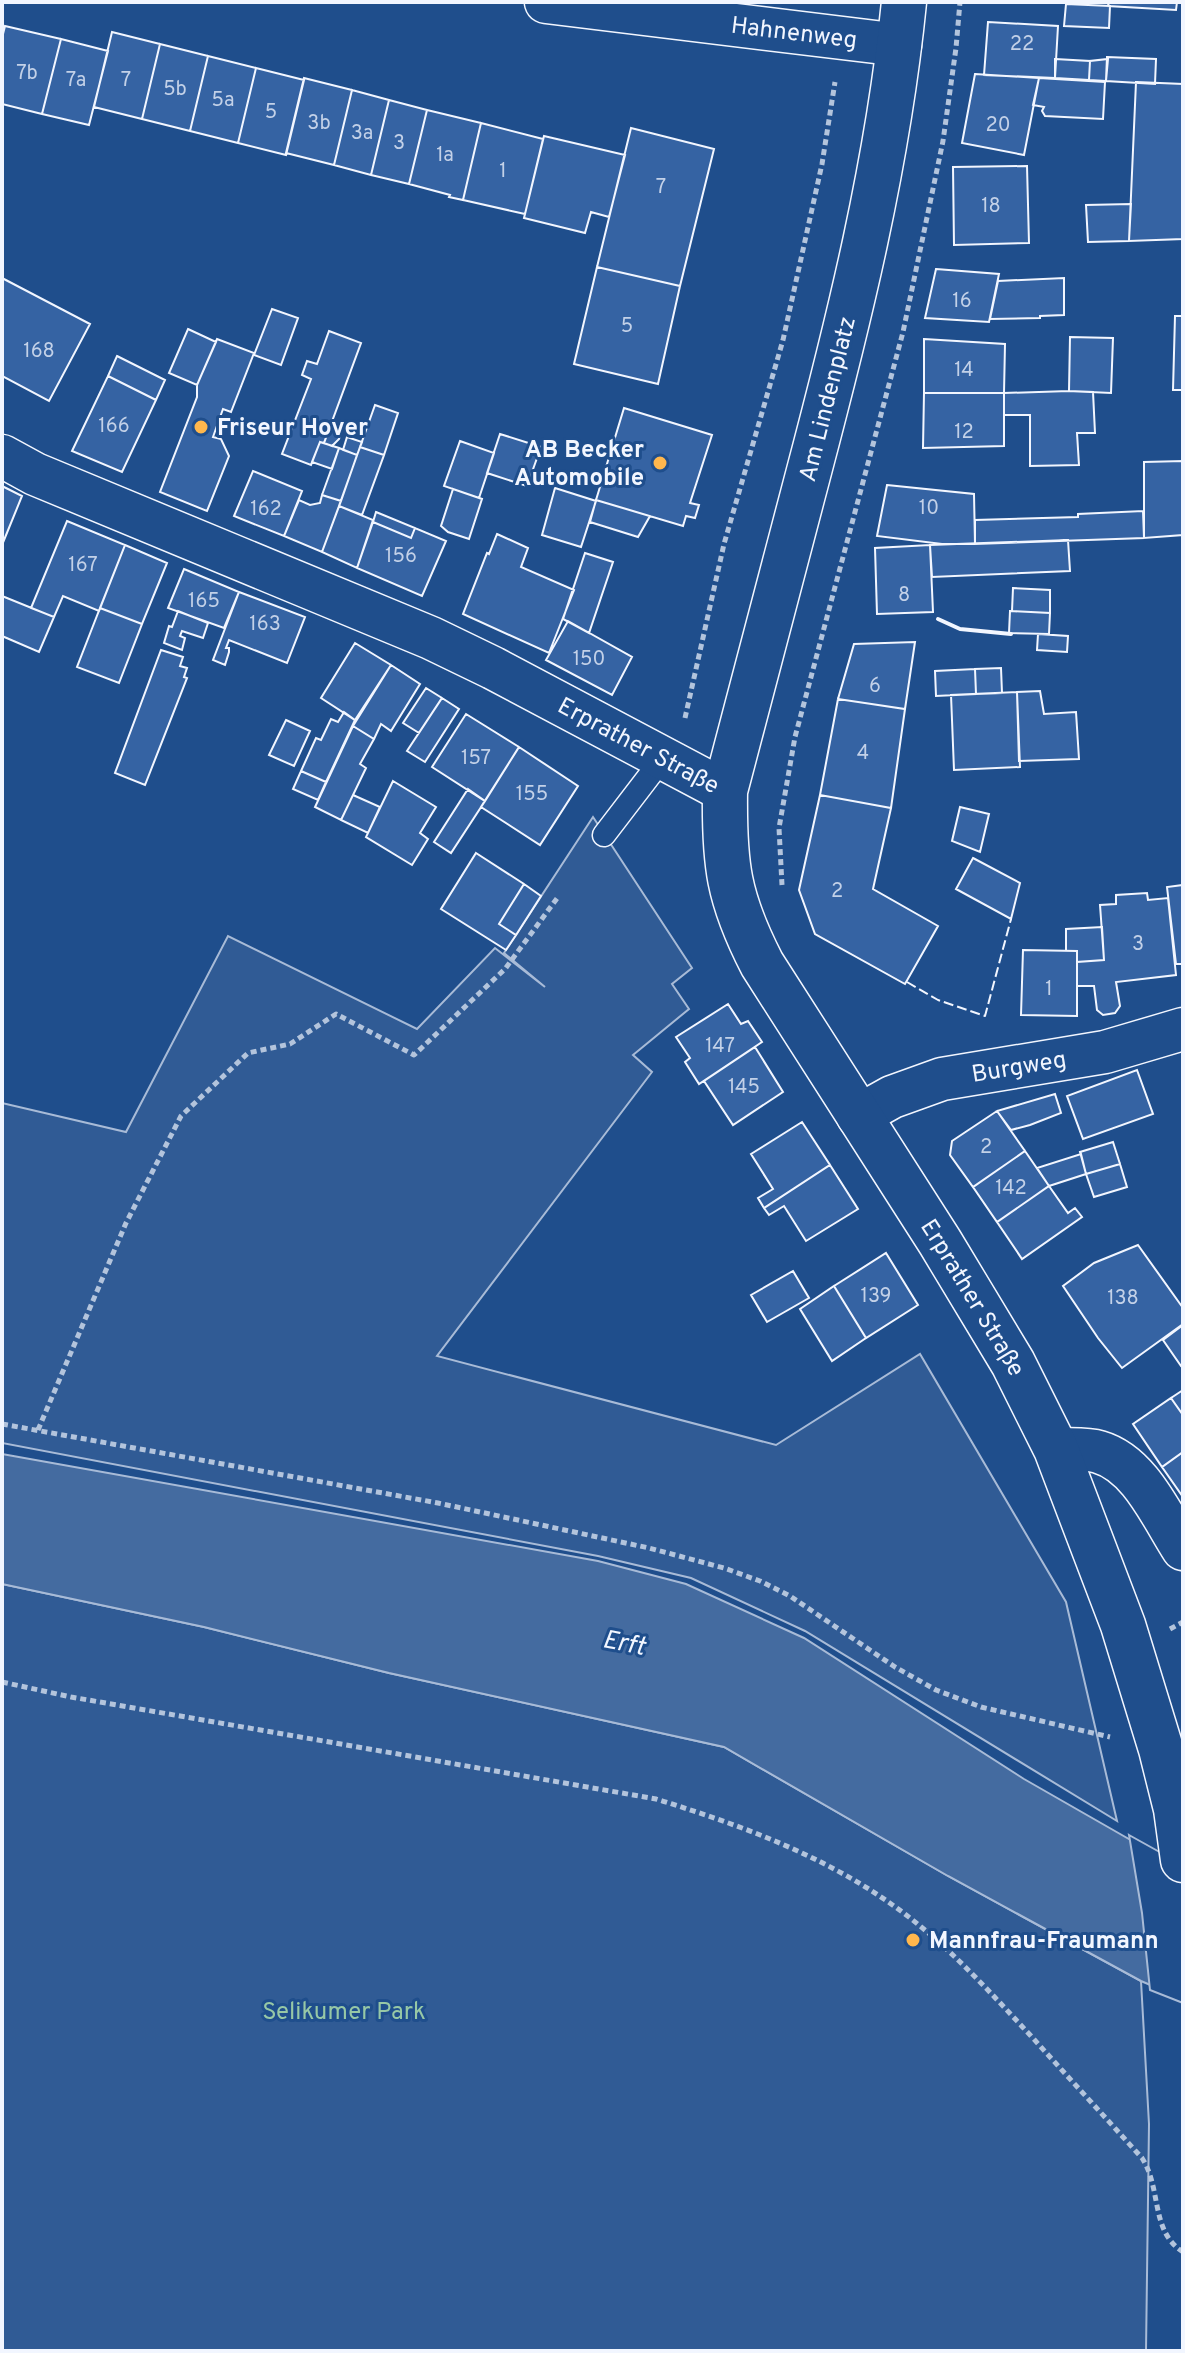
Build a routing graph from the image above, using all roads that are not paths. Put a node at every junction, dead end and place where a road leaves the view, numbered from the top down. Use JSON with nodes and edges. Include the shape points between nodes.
{"nodes":[{"id":1,"x":546,"y":2,"type":"edge"},
{"id":2,"x":904,"y":2,"type":"edge"},
{"id":3,"x":900,"y":45,"type":"junction"},
{"id":4,"x":2,"y":456,"type":"edge"},
{"id":5,"x":669,"y":761,"type":"junction"},
{"id":6,"x":725,"y":791,"type":"junction"},
{"id":7,"x":604,"y":835,"type":"dead end"},
{"id":8,"x":1183,"y":1029,"type":"edge"},
{"id":9,"x":858,"y":1116,"type":"junction"},
{"id":10,"x":1056,"y":1449,"type":"junction"},
{"id":11,"x":1183,"y":1549,"type":"edge"},
{"id":12,"x":1183,"y":1860,"type":"edge"}],
"edges":[{"from":1,"to":3,"type":"street","name":"Hahnenweg"},
{"from":2,"to":3,"type":"main road","name":"Am Lindenplatz"},
{"from":3,"to":6,"type":"main road","name":"Am Lindenplatz","via":[[876,197]]},
{"from":4,"to":5,"type":"street","name":"Erprather Straße","via":[[431,638]]},
{"from":5,"to":6,"type":"street","name":"Erprather Straße"},
{"from":5,"to":7,"type":"lane"},
{"from":6,"to":9,"type":"main road","name":"Erprather Straße","via":[[726,866],[745,931]]},
{"from":8,"to":9,"type":"street","name":"Burgweg","via":[[1105,1052],[942,1079]]},
{"from":9,"to":10,"type":"main road","name":"Erprather Straße","via":[[1013,1363]]},
{"from":10,"to":11,"type":"street","via":[[1116,1458],[1134,1473]]},
{"from":10,"to":12,"type":"main road","name":"Erprather Straße","via":[[1123,1625],[1161,1749]]}]}
